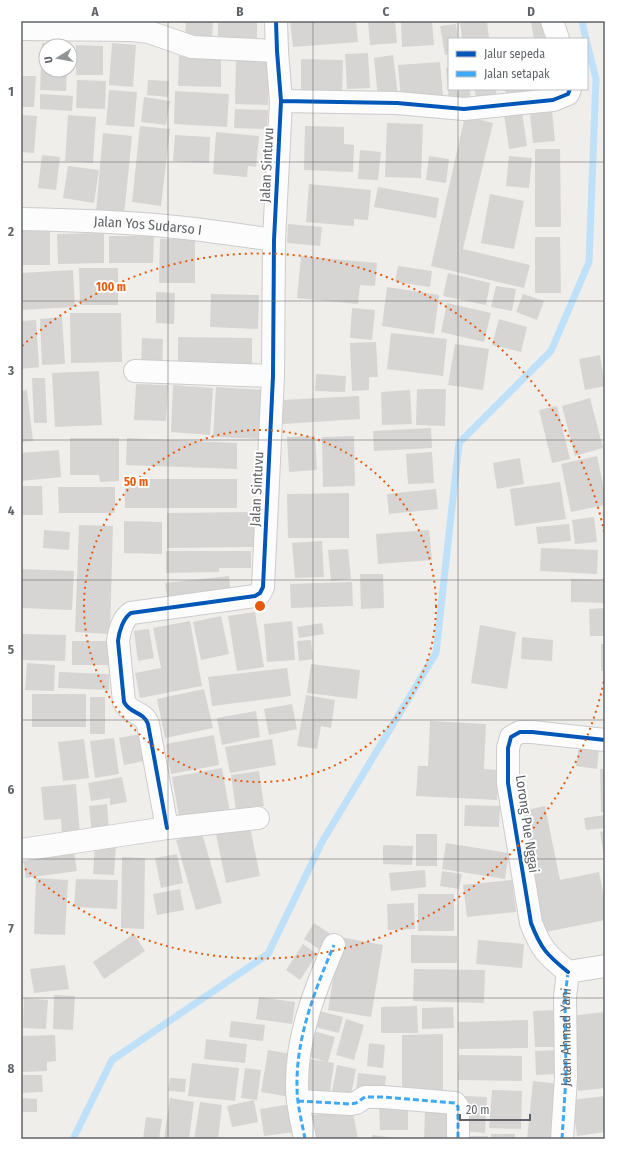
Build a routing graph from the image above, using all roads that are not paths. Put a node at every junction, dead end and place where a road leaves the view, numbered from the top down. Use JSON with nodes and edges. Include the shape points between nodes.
{"nodes":[{"id":1,"x":276,"y":21,"type":"edge"},
{"id":2,"x":552,"y":21,"type":"edge"},
{"id":3,"x":21,"y":29,"type":"edge"},
{"id":4,"x":558,"y":38,"type":"edge"},
{"id":5,"x":277,"y":51,"type":"junction"},
{"id":6,"x":570,"y":90,"type":"edge"},
{"id":7,"x":281,"y":100,"type":"junction"},
{"id":8,"x":21,"y":219,"type":"edge"},
{"id":9,"x":274,"y":240,"type":"junction"},
{"id":10,"x":135,"y":371,"type":"dead end"},
{"id":11,"x":273,"y":376,"type":"junction"},
{"id":12,"x":605,"y":740,"type":"edge"},
{"id":13,"x":258,"y":818,"type":"dead end"},
{"id":14,"x":167,"y":828,"type":"junction"},
{"id":15,"x":21,"y":850,"type":"edge"},
{"id":16,"x":334,"y":945,"type":"dead end"},
{"id":17,"x":605,"y":966,"type":"edge"},
{"id":18,"x":568,"y":972,"type":"junction"},
{"id":19,"x":298,"y":1101,"type":"junction"},
{"id":20,"x":306,"y":1139,"type":"edge"},
{"id":21,"x":458,"y":1139,"type":"edge"},
{"id":22,"x":562,"y":1139,"type":"edge"}],
"edges":[{"from":1,"to":5,"type":"street","name":"Jalan Sintuvu"},
{"from":2,"to":4,"type":"street"},
{"from":3,"to":5,"type":"street","via":[[132,30],[157,34],[192,47]]},
{"from":5,"to":7,"type":"street","name":"Jalan Sintuvu"},
{"from":6,"to":7,"type":"street","via":[[568,94],[553,100],[469,109],[397,103]]},
{"from":7,"to":9,"type":"street","name":"Jalan Sintuvu"},
{"from":8,"to":9,"type":"street","name":"Jalan Yos Sudarso I","via":[[85,220],[164,226]]},
{"from":9,"to":11,"type":"street","name":"Jalan Sintuvu"},
{"from":10,"to":11,"type":"street"},
{"from":11,"to":14,"type":"street","name":"Jalan Sintuvu","via":[[263,587],[260,593],[255,596],[131,613],[118,635],[124,702],[129,708],[144,716],[148,724]]},
{"from":12,"to":18,"type":"street","name":"Lorong Pue Nggai","via":[[520,732],[511,737],[508,748],[508,783],[531,924],[540,944],[550,957]]},
{"from":13,"to":14,"type":"street"},
{"from":14,"to":15,"type":"street"},
{"from":16,"to":19,"type":"street","via":[[307,1016],[297,1077]]},
{"from":17,"to":18,"type":"street","name":"Jalan Ahmad Yani"},
{"from":18,"to":22,"type":"street","name":"Jalan Ahmad Yani","via":[[564,997],[566,1077]]},
{"from":19,"to":20,"type":"street"},
{"from":19,"to":21,"type":"street","via":[[352,1104],[365,1097],[377,1097],[454,1103],[458,1108]]}]}
